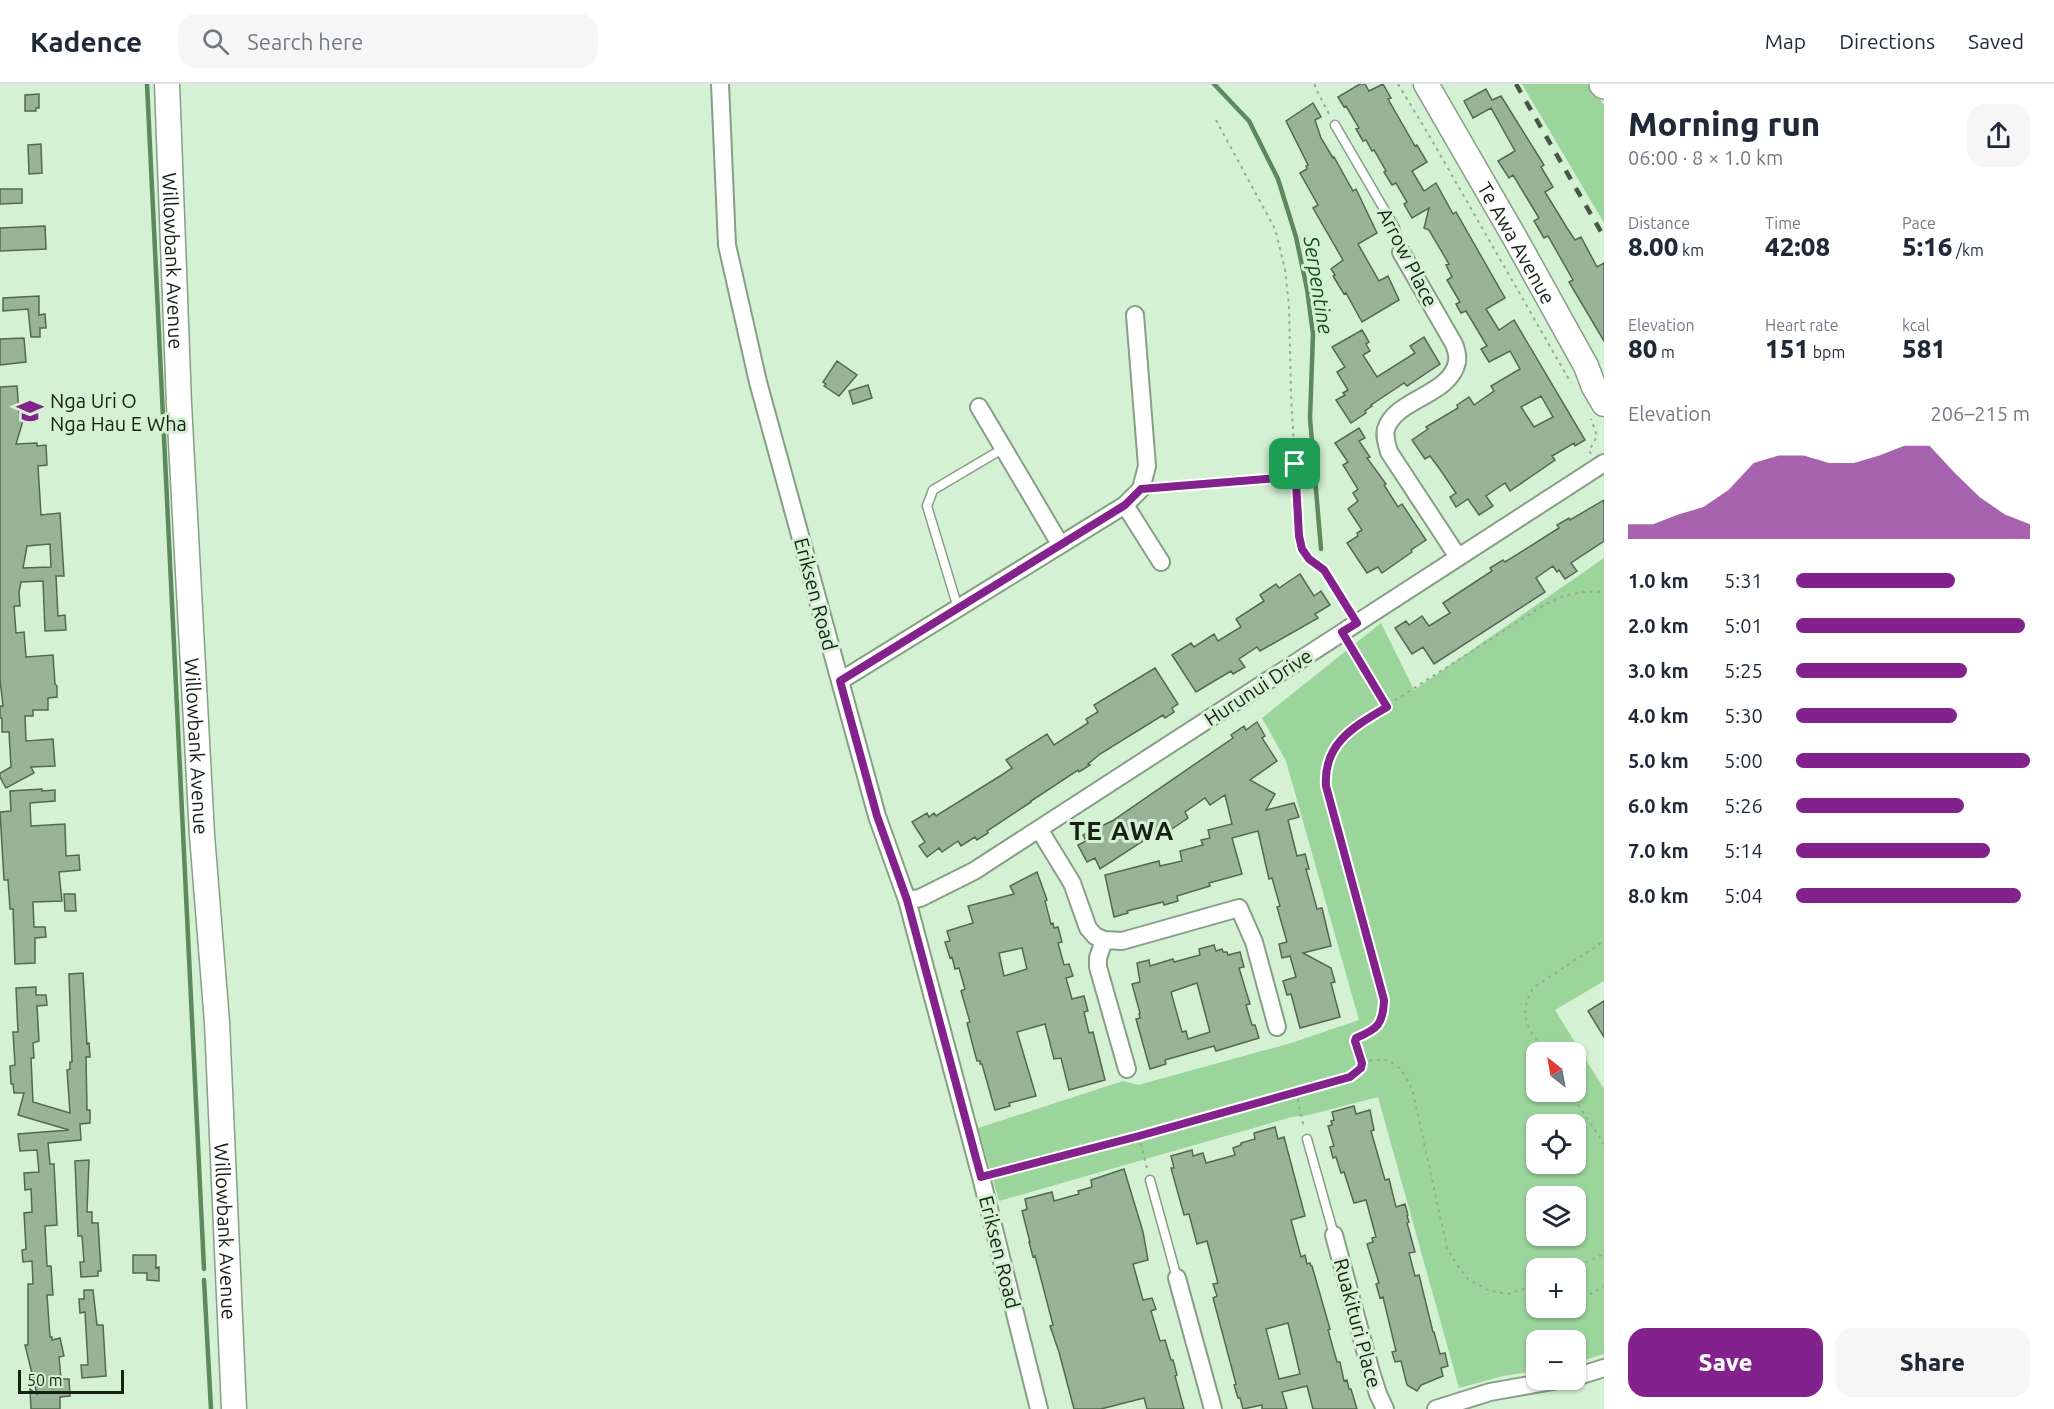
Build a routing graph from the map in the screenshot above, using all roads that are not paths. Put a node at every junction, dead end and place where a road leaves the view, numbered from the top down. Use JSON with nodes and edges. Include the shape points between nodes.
{"nodes":[{"id":1,"x":167,"y":84,"type":"edge"},
{"id":2,"x":720,"y":84,"type":"edge"},
{"id":3,"x":1426,"y":84,"type":"edge"},
{"id":4,"x":1335,"y":125,"type":"road end"},
{"id":5,"x":1401,"y":252,"type":"joint"},
{"id":6,"x":1135,"y":315,"type":"dead end"},
{"id":7,"x":979,"y":407,"type":"dead end"},
{"id":8,"x":1597,"y":410,"type":"edge"},
{"id":9,"x":1004,"y":448,"type":"junction"},
{"id":10,"x":1601,"y":465,"type":"edge"},
{"id":11,"x":1125,"y":505,"type":"junction"},
{"id":12,"x":1060,"y":544,"type":"junction"},
{"id":13,"x":1458,"y":557,"type":"junction"},
{"id":14,"x":1161,"y":562,"type":"dead end"},
{"id":15,"x":958,"y":608,"type":"junction"},
{"id":16,"x":840,"y":681,"type":"junction"},
{"id":17,"x":1039,"y":829,"type":"junction"},
{"id":18,"x":907,"y":900,"type":"junction"},
{"id":19,"x":1104,"y":940,"type":"junction"},
{"id":20,"x":1277,"y":1028,"type":"dead end"},
{"id":21,"x":1127,"y":1069,"type":"dead end"},
{"id":22,"x":1307,"y":1139,"type":"road end"},
{"id":23,"x":1150,"y":1180,"type":"road end"},
{"id":24,"x":1334,"y":1235,"type":"joint"},
{"id":25,"x":1177,"y":1278,"type":"joint"},
{"id":26,"x":1604,"y":1368,"type":"edge"},
{"id":27,"x":1586,"y":1374,"type":"edge"},
{"id":28,"x":1526,"y":1386,"type":"edge"},
{"id":29,"x":234,"y":1409,"type":"edge"},
{"id":30,"x":1040,"y":1409,"type":"edge"},
{"id":31,"x":1213,"y":1409,"type":"edge"},
{"id":32,"x":1385,"y":1409,"type":"edge"},
{"id":33,"x":1436,"y":1409,"type":"edge"}],
"edges":[{"from":1,"to":29,"type":"main road","name":"Willowbank Avenue","via":[[179,404],[202,835],[217,1022]]},
{"from":2,"to":16,"type":"street","name":"Eriksen Road","via":[[727,245],[758,382]]},
{"from":3,"to":8,"type":"main road","name":"Te Awa Avenue","via":[[1586,366]]},
{"from":4,"to":5,"type":"lane","name":"Arrow Place","via":[[1395,228]]},
{"from":5,"to":13,"type":"street","name":"Arrow Place","via":[[1454,344],[1458,360],[1443,384],[1393,418],[1385,439],[1389,452]]},
{"from":6,"to":11,"type":"street","via":[[1147,466],[1141,489]]},
{"from":7,"to":9,"type":"street"},
{"from":9,"to":12,"type":"street"},
{"from":9,"to":15,"type":"lane","via":[[933,490],[927,506]]},
{"from":10,"to":13,"type":"street","name":"Hurunui Drive"},
{"from":11,"to":12,"type":"street"},
{"from":11,"to":14,"type":"street"},
{"from":12,"to":15,"type":"street"},
{"from":13,"to":17,"type":"street","name":"Hurunui Drive"},
{"from":15,"to":16,"type":"street"},
{"from":16,"to":18,"type":"street","name":"Eriksen Road","via":[[877,816]]},
{"from":17,"to":18,"type":"street","name":"Hurunui Drive","via":[[950,884]]},
{"from":17,"to":19,"type":"street","via":[[1072,883],[1088,928]]},
{"from":18,"to":30,"type":"street","name":"Eriksen Road"},
{"from":19,"to":20,"type":"street","via":[[1122,941],[1239,908],[1254,942]]},
{"from":19,"to":21,"type":"street","via":[[1098,967]]},
{"from":22,"to":24,"type":"lane"},
{"from":23,"to":25,"type":"lane"},
{"from":24,"to":32,"type":"street","name":"Ruakituri Place","via":[[1371,1372]]},
{"from":25,"to":31,"type":"street"},
{"from":26,"to":27,"type":"street"},
{"from":28,"to":33,"type":"street"}]}
